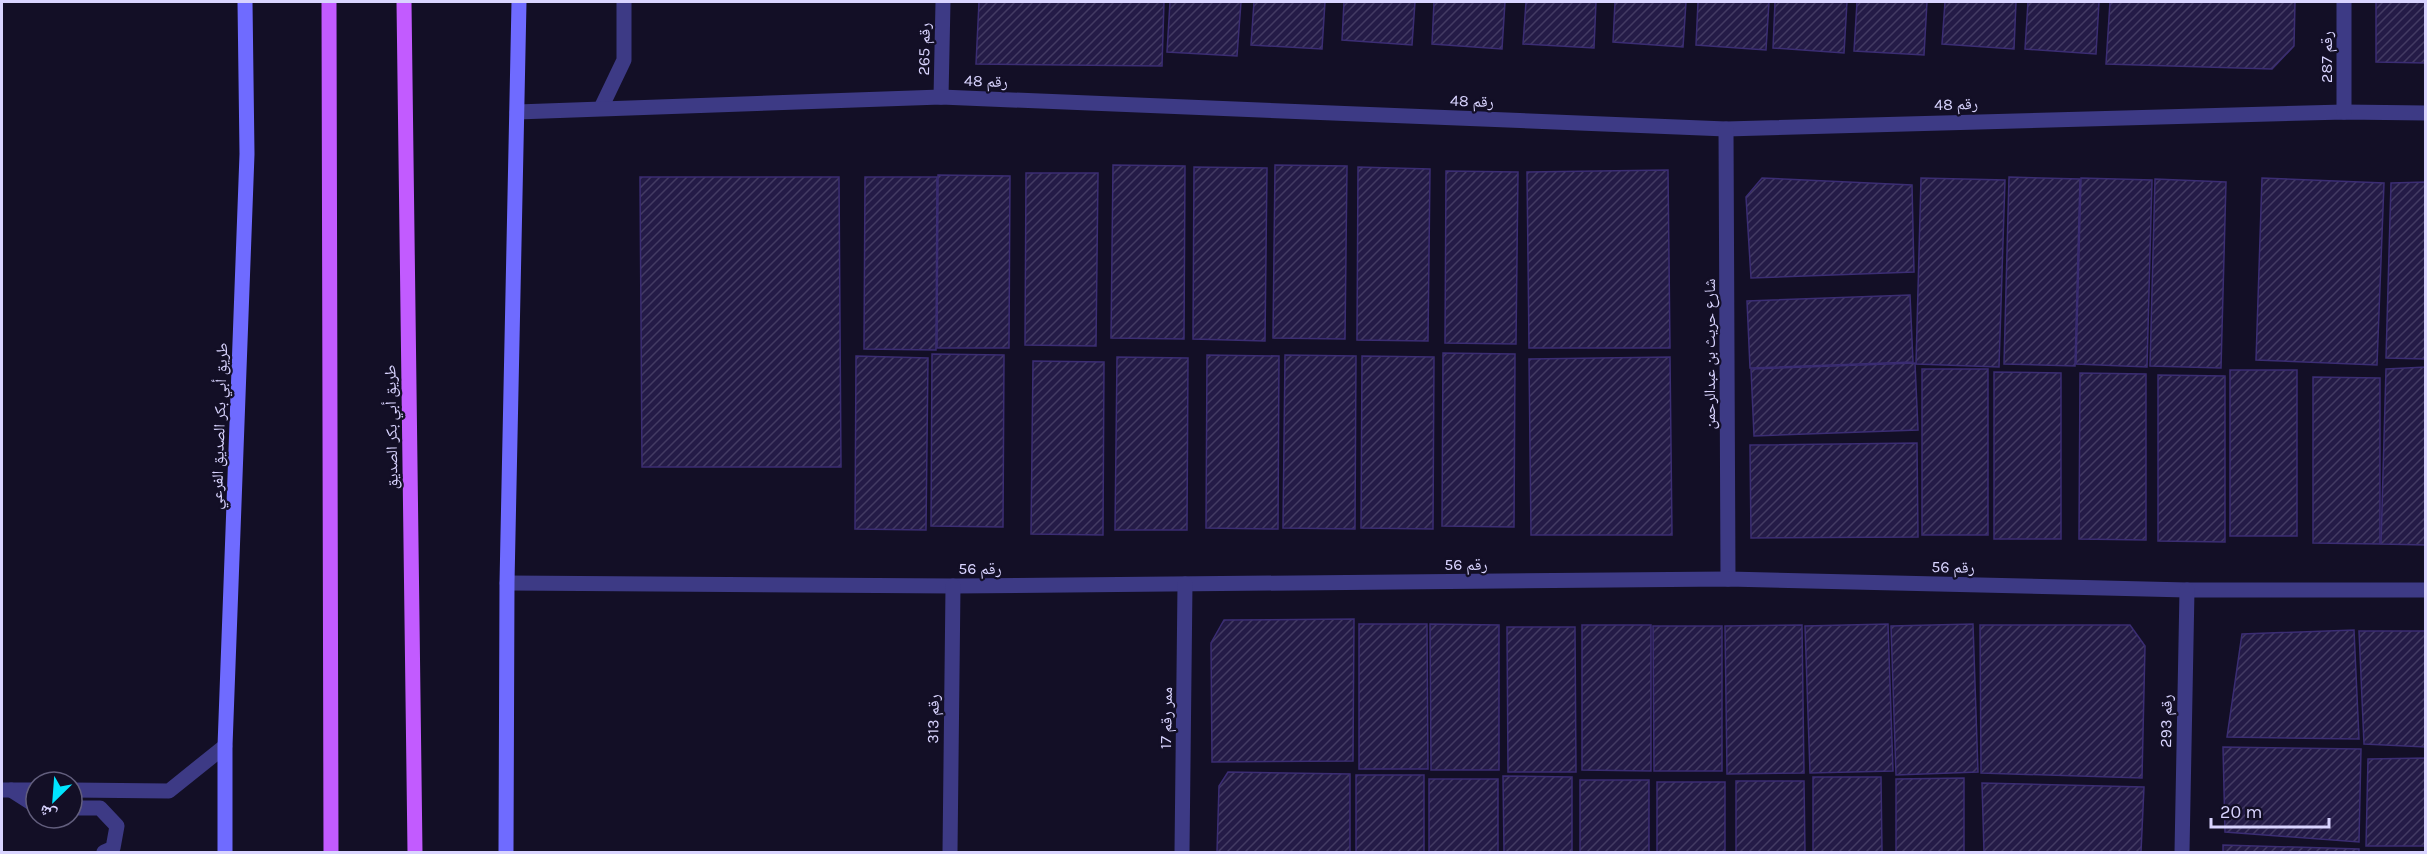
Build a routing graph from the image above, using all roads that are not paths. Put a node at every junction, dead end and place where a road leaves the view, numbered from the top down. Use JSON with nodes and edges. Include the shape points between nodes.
{"nodes":[{"id":1,"x":245,"y":2,"type":"edge"},
{"id":2,"x":519,"y":2,"type":"edge"},
{"id":3,"x":624,"y":2,"type":"edge"},
{"id":4,"x":943,"y":2,"type":"edge"},
{"id":5,"x":2344,"y":2,"type":"edge"},
{"id":6,"x":329,"y":5,"type":"edge"},
{"id":7,"x":404,"y":8,"type":"edge"},
{"id":8,"x":941,"y":98,"type":"junction"},
{"id":9,"x":601,"y":108,"type":"junction"},
{"id":10,"x":517,"y":112,"type":"junction"},
{"id":11,"x":2344,"y":112,"type":"junction"},
{"id":12,"x":2426,"y":113,"type":"edge"},
{"id":13,"x":1726,"y":129,"type":"junction"},
{"id":14,"x":1728,"y":579,"type":"junction"},
{"id":15,"x":507,"y":583,"type":"junction"},
{"id":16,"x":1185,"y":584,"type":"junction"},
{"id":17,"x":953,"y":586,"type":"junction"},
{"id":18,"x":2187,"y":590,"type":"junction"},
{"id":19,"x":2426,"y":590,"type":"edge"},
{"id":20,"x":225,"y":747,"type":"junction"},
{"id":21,"x":6,"y":790,"type":"edge"},
{"id":22,"x":24,"y":790,"type":"edge"},
{"id":23,"x":84,"y":790,"type":"edge"},
{"id":24,"x":24,"y":800,"type":"edge"},
{"id":25,"x":84,"y":808,"type":"edge"},
{"id":26,"x":104,"y":852,"type":"edge"},
{"id":27,"x":225,"y":852,"type":"edge"},
{"id":28,"x":332,"y":852,"type":"edge"},
{"id":29,"x":415,"y":852,"type":"edge"},
{"id":30,"x":506,"y":852,"type":"edge"},
{"id":31,"x":950,"y":852,"type":"edge"},
{"id":32,"x":1182,"y":852,"type":"edge"},
{"id":33,"x":2182,"y":852,"type":"edge"}],
"edges":[{"from":1,"to":20,"type":"main road","name":"طريق أبي بكر الصديق الفرعي","via":[[247,154]]},
{"from":2,"to":10,"type":"main road"},
{"from":3,"to":9,"type":"street","via":[[624,60]]},
{"from":4,"to":8,"type":"street","name":"رقم 265"},
{"from":5,"to":11,"type":"street","name":"رقم 287"},
{"from":6,"to":28,"type":"main road"},
{"from":7,"to":29,"type":"main road","name":"طريق أبي بكر الصديق"},
{"from":8,"to":9,"type":"street","name":"رقم 48"},
{"from":8,"to":13,"type":"street","name":"رقم 48"},
{"from":9,"to":10,"type":"street","name":"رقم 48"},
{"from":10,"to":15,"type":"main road"},
{"from":11,"to":12,"type":"street","name":"رقم 48"},
{"from":11,"to":13,"type":"street","name":"رقم 48"},
{"from":13,"to":14,"type":"street","name":"شارع حريث بن عبدالرحمن"},
{"from":14,"to":16,"type":"street","name":"رقم 56"},
{"from":14,"to":18,"type":"street","name":"رقم 56"},
{"from":15,"to":17,"type":"street","name":"رقم 56"},
{"from":15,"to":30,"type":"main road"},
{"from":16,"to":17,"type":"street","name":"رقم 56"},
{"from":16,"to":32,"type":"street","name":"ممر رقم 17"},
{"from":17,"to":31,"type":"street","name":"رقم 313"},
{"from":18,"to":19,"type":"street","name":"رقم 56"},
{"from":18,"to":33,"type":"street","name":"رقم 293"},
{"from":20,"to":23,"type":"street","via":[[170,791]]},
{"from":20,"to":27,"type":"main road","name":"طريق أبي بكر الصديق الفرعي"},
{"from":21,"to":22,"type":"street"},
{"from":21,"to":24,"type":"street"},
{"from":25,"to":26,"type":"street","via":[[100,808],[117,826],[113,848]]}]}
